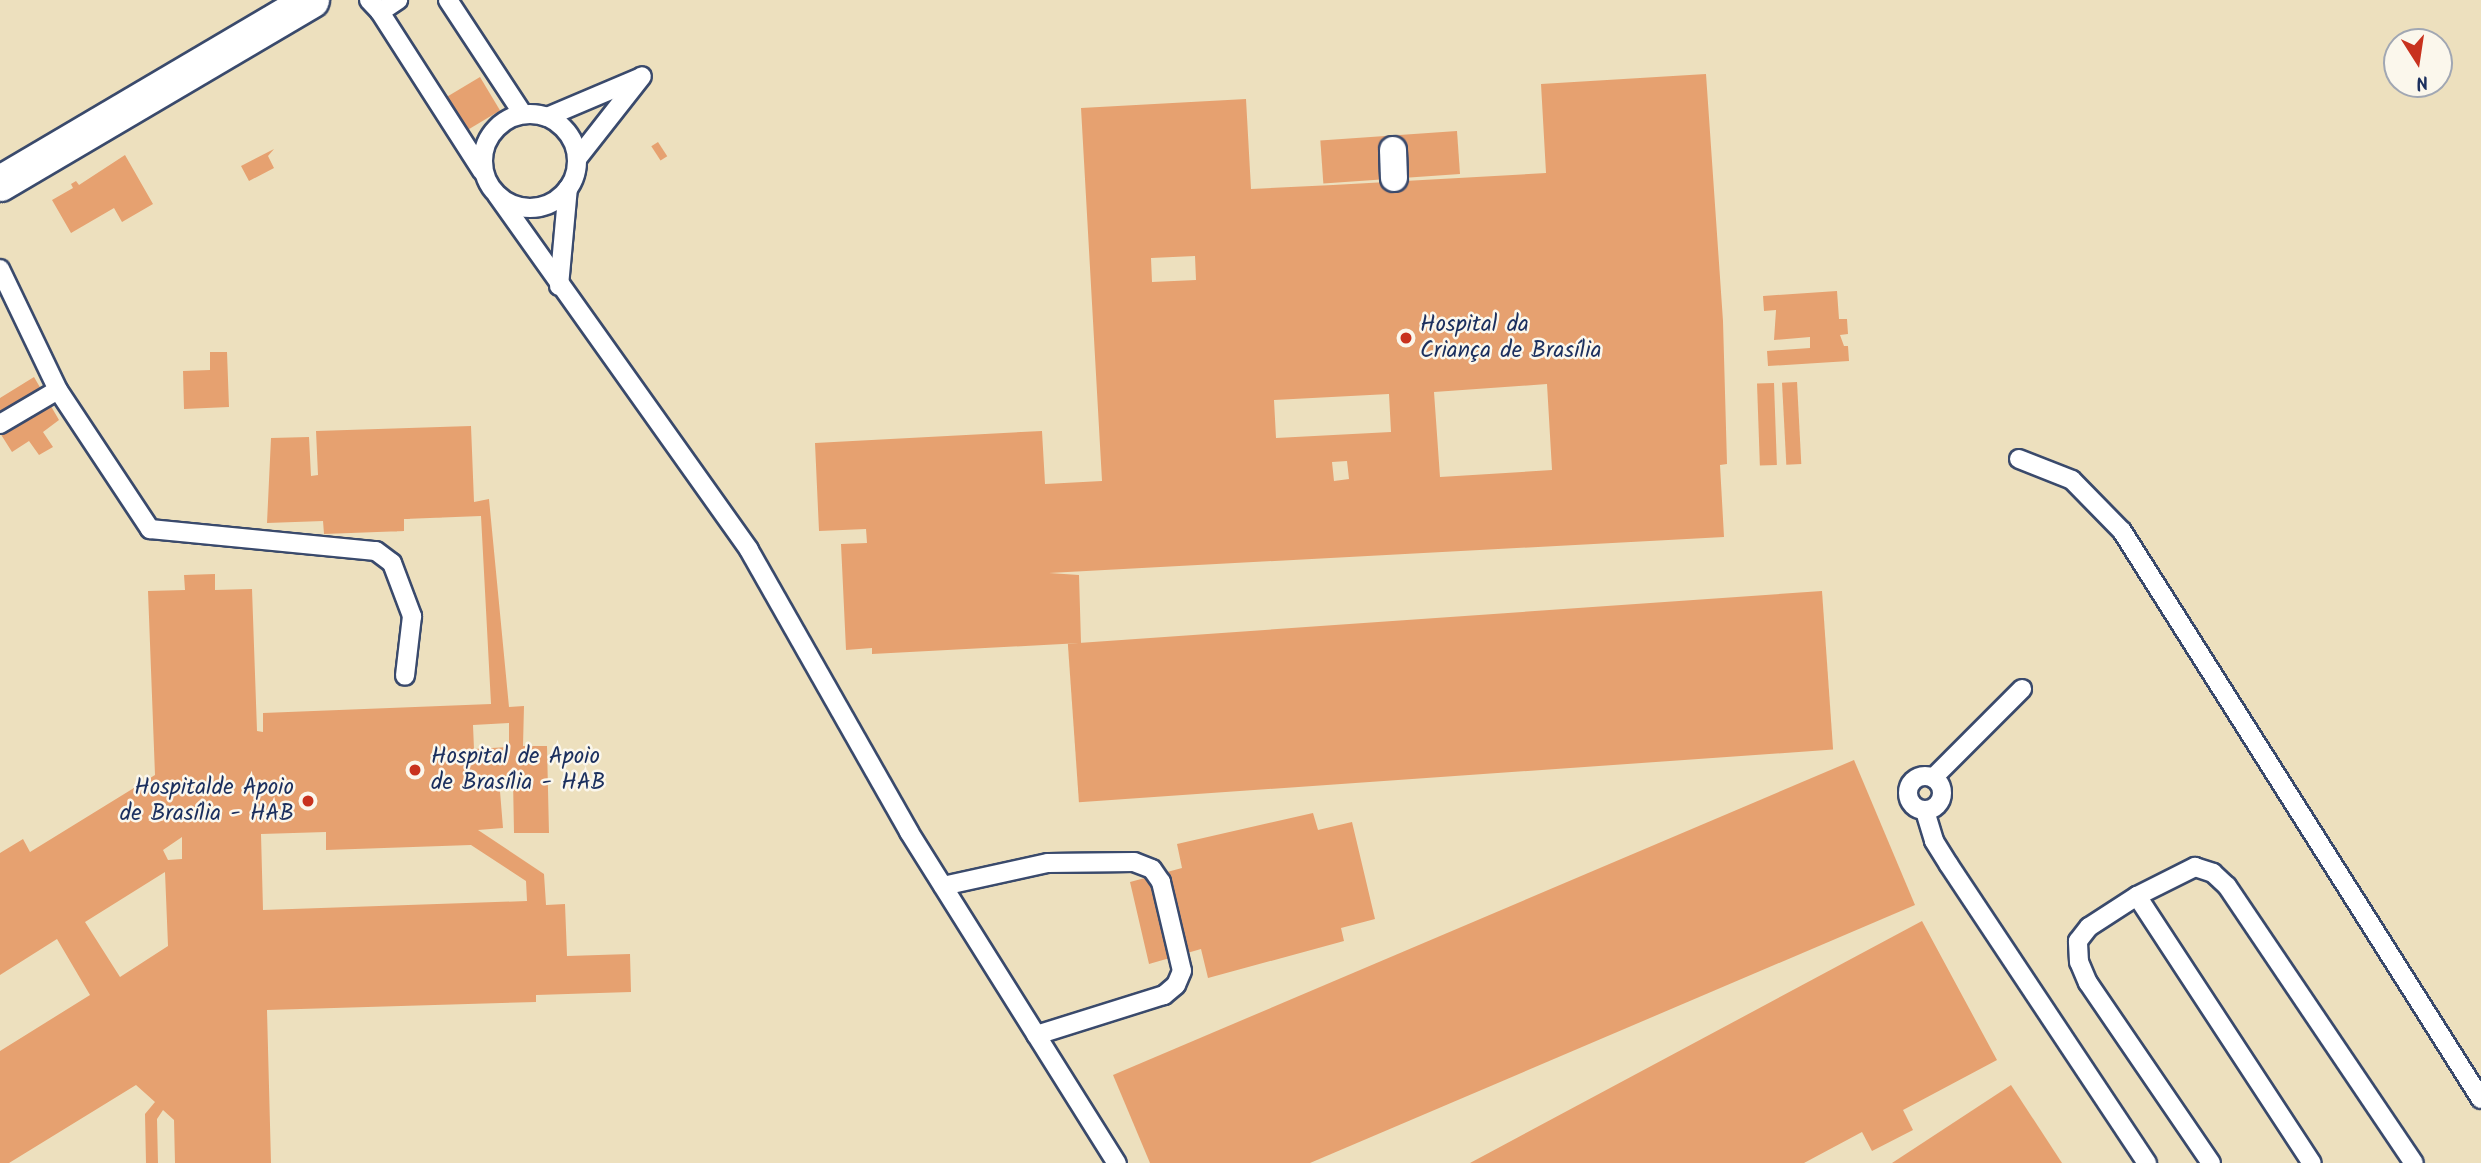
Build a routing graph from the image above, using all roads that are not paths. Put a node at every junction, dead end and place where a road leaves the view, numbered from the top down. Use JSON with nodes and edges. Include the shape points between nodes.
{"nodes":[{"id":1,"x":311,"y":0,"type":"edge"},
{"id":2,"x":398,"y":0,"type":"edge"},
{"id":3,"x":448,"y":0,"type":"edge"},
{"id":4,"x":374,"y":6,"type":"edge"},
{"id":5,"x":523,"y":114,"type":"junction"},
{"id":6,"x":547,"y":117,"type":"junction"},
{"id":7,"x":1393,"y":150,"type":"dead end"},
{"id":8,"x":577,"y":159,"type":"junction"},
{"id":9,"x":484,"y":174,"type":"junction"},
{"id":10,"x":1394,"y":178,"type":"dead end"},
{"id":11,"x":0,"y":183,"type":"edge"},
{"id":12,"x":568,"y":188,"type":"junction"},
{"id":13,"x":497,"y":195,"type":"junction"},
{"id":14,"x":0,"y":269,"type":"edge"},
{"id":15,"x":559,"y":286,"type":"junction"},
{"id":16,"x":58,"y":390,"type":"junction"},
{"id":17,"x":0,"y":424,"type":"edge"},
{"id":18,"x":2019,"y":459,"type":"dead end"},
{"id":19,"x":405,"y":676,"type":"dead end"},
{"id":20,"x":2022,"y":689,"type":"dead end"},
{"id":21,"x":1933,"y":778,"type":"junction"},
{"id":22,"x":1925,"y":811,"type":"junction"},
{"id":23,"x":943,"y":886,"type":"junction"},
{"id":24,"x":2137,"y":896,"type":"junction"},
{"id":25,"x":1035,"y":1035,"type":"junction"},
{"id":26,"x":2481,"y":1100,"type":"edge"},
{"id":27,"x":1117,"y":1163,"type":"edge"},
{"id":28,"x":2147,"y":1163,"type":"edge"},
{"id":29,"x":2211,"y":1163,"type":"edge"},
{"id":30,"x":2312,"y":1163,"type":"edge"},
{"id":31,"x":2414,"y":1163,"type":"edge"}],
"edges":[{"from":1,"to":11,"type":"street"},
{"from":2,"to":4,"type":"lane"},
{"from":3,"to":5,"type":"lane"},
{"from":4,"to":9,"type":"lane"},
{"from":5,"to":6,"type":"lane"},
{"from":5,"to":9,"type":"lane","via":[[504,120],[490,135],[482,154]]},
{"from":6,"to":8,"type":"lane","via":[[563,126]]},
{"from":6,"to":8,"type":"lane","via":[[642,76]]},
{"from":7,"to":10,"type":"street"},
{"from":8,"to":12,"type":"lane"},
{"from":9,"to":13,"type":"lane"},
{"from":12,"to":13,"type":"lane","via":[[553,202],[534,208],[514,205]]},
{"from":12,"to":15,"type":"lane"},
{"from":13,"to":15,"type":"lane"},
{"from":14,"to":16,"type":"lane"},
{"from":15,"to":23,"type":"lane","via":[[749,550]]},
{"from":16,"to":17,"type":"lane"},
{"from":16,"to":19,"type":"lane","via":[[150,529],[376,551],[392,563],[412,616]]},
{"from":18,"to":26,"type":"lane","via":[[2072,480],[2122,531]]},
{"from":20,"to":21,"type":"lane"},
{"from":21,"to":22,"type":"lane","via":[[1942,792],[1940,801]]},
{"from":21,"to":22,"type":"lane","via":[[1916,778],[1907,793],[1910,802]]},
{"from":22,"to":28,"type":"lane","via":[[1934,841],[1949,865]]},
{"from":23,"to":25,"type":"lane"},
{"from":23,"to":25,"type":"lane","via":[[1048,863],[1135,862],[1152,869],[1161,882],[1182,971],[1176,985],[1164,995]]},
{"from":24,"to":29,"type":"lane","via":[[2089,927],[2078,941],[2079,962],[2088,983]]},
{"from":24,"to":30,"type":"lane"},
{"from":24,"to":31,"type":"lane","via":[[2195,867],[2220,879]]},
{"from":25,"to":27,"type":"lane"}]}
